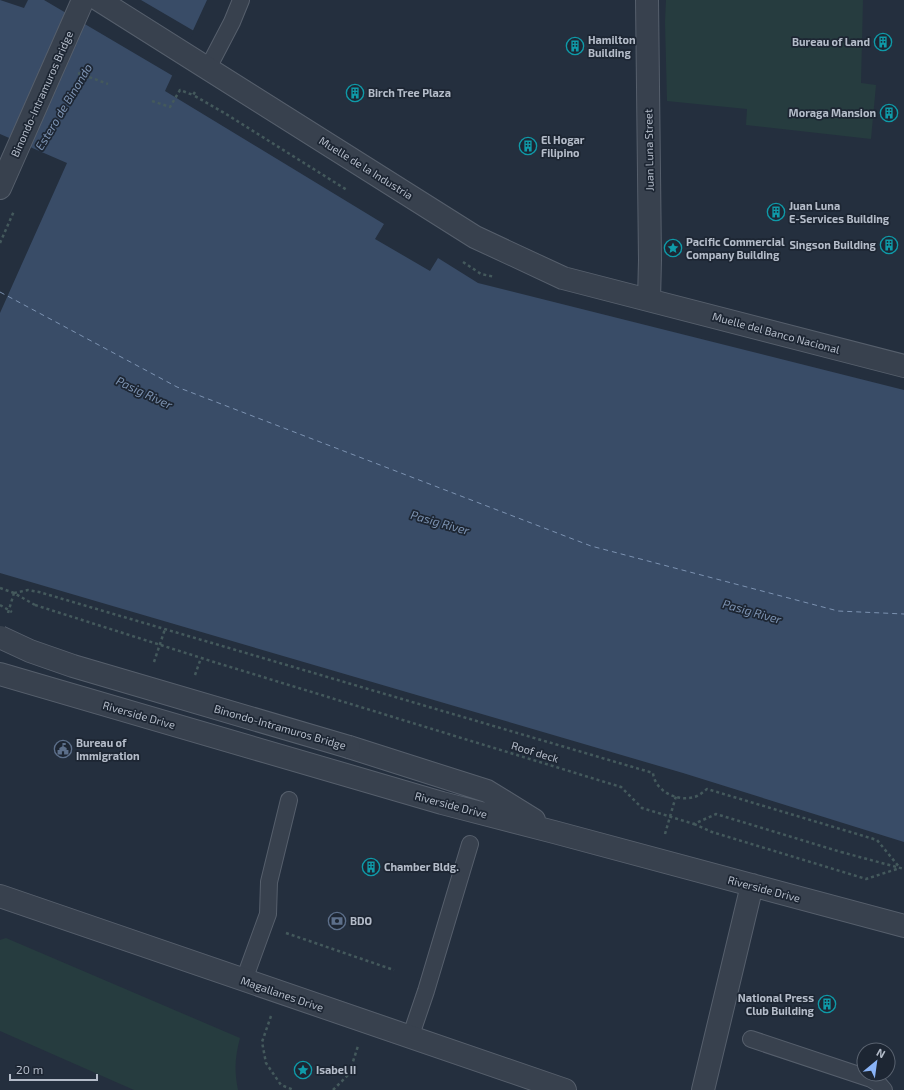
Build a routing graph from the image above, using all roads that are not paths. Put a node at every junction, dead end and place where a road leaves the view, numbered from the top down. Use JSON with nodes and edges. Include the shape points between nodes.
{"nodes":[{"id":1,"x":83,"y":0,"type":"edge"},
{"id":2,"x":99,"y":0,"type":"edge"},
{"id":3,"x":242,"y":0,"type":"edge"},
{"id":4,"x":647,"y":0,"type":"edge"},
{"id":5,"x":208,"y":68,"type":"junction"},
{"id":6,"x":0,"y":188,"type":"edge"},
{"id":7,"x":649,"y":300,"type":"junction"},
{"id":8,"x":904,"y":366,"type":"edge"},
{"id":9,"x":0,"y":637,"type":"edge"},
{"id":10,"x":0,"y":674,"type":"edge"},
{"id":11,"x":289,"y":800,"type":"dead end"},
{"id":12,"x":554,"y":832,"type":"junction"},
{"id":13,"x":470,"y":844,"type":"dead end"},
{"id":14,"x":752,"y":885,"type":"junction"},
{"id":15,"x":0,"y":896,"type":"edge"},
{"id":16,"x":904,"y":926,"type":"edge"},
{"id":17,"x":244,"y":980,"type":"junction"},
{"id":18,"x":410,"y":1038,"type":"junction"},
{"id":19,"x":751,"y":1039,"type":"dead end"},
{"id":20,"x":565,"y":1090,"type":"edge"},
{"id":21,"x":703,"y":1090,"type":"edge"},
{"id":22,"x":884,"y":1090,"type":"edge"}],
"edges":[{"from":1,"to":6,"type":"street","name":"Binondo-Intramuros Bridge"},
{"from":2,"to":5,"type":"street","name":"Muelle de la Industria"},
{"from":3,"to":5,"type":"lane"},
{"from":4,"to":7,"type":"street","name":"Juan Luna Street"},
{"from":5,"to":7,"type":"street","name":"Muelle de la Industria","via":[[475,237],[563,278]]},
{"from":7,"to":8,"type":"street","name":"Muelle del Banco Nacional"},
{"from":9,"to":12,"type":"street","name":"Binondo-Intramuros Bridge","bridge":true,"via":[[73,666],[349,747],[488,791]]},
{"from":10,"to":12,"type":"street","name":"Riverside Drive","via":[[442,803]]},
{"from":11,"to":17,"type":"lane","via":[[269,882],[268,914]]},
{"from":12,"to":14,"type":"street","name":"Riverside Drive"},
{"from":13,"to":18,"type":"lane"},
{"from":14,"to":16,"type":"street","name":"Riverside Drive"},
{"from":14,"to":21,"type":"street"},
{"from":15,"to":17,"type":"street","name":"Magallanes Drive"},
{"from":17,"to":18,"type":"street","name":"Magallanes Drive"},
{"from":18,"to":20,"type":"street","name":"Magallanes Drive"},
{"from":19,"to":22,"type":"lane","via":[[871,1079]]}]}
